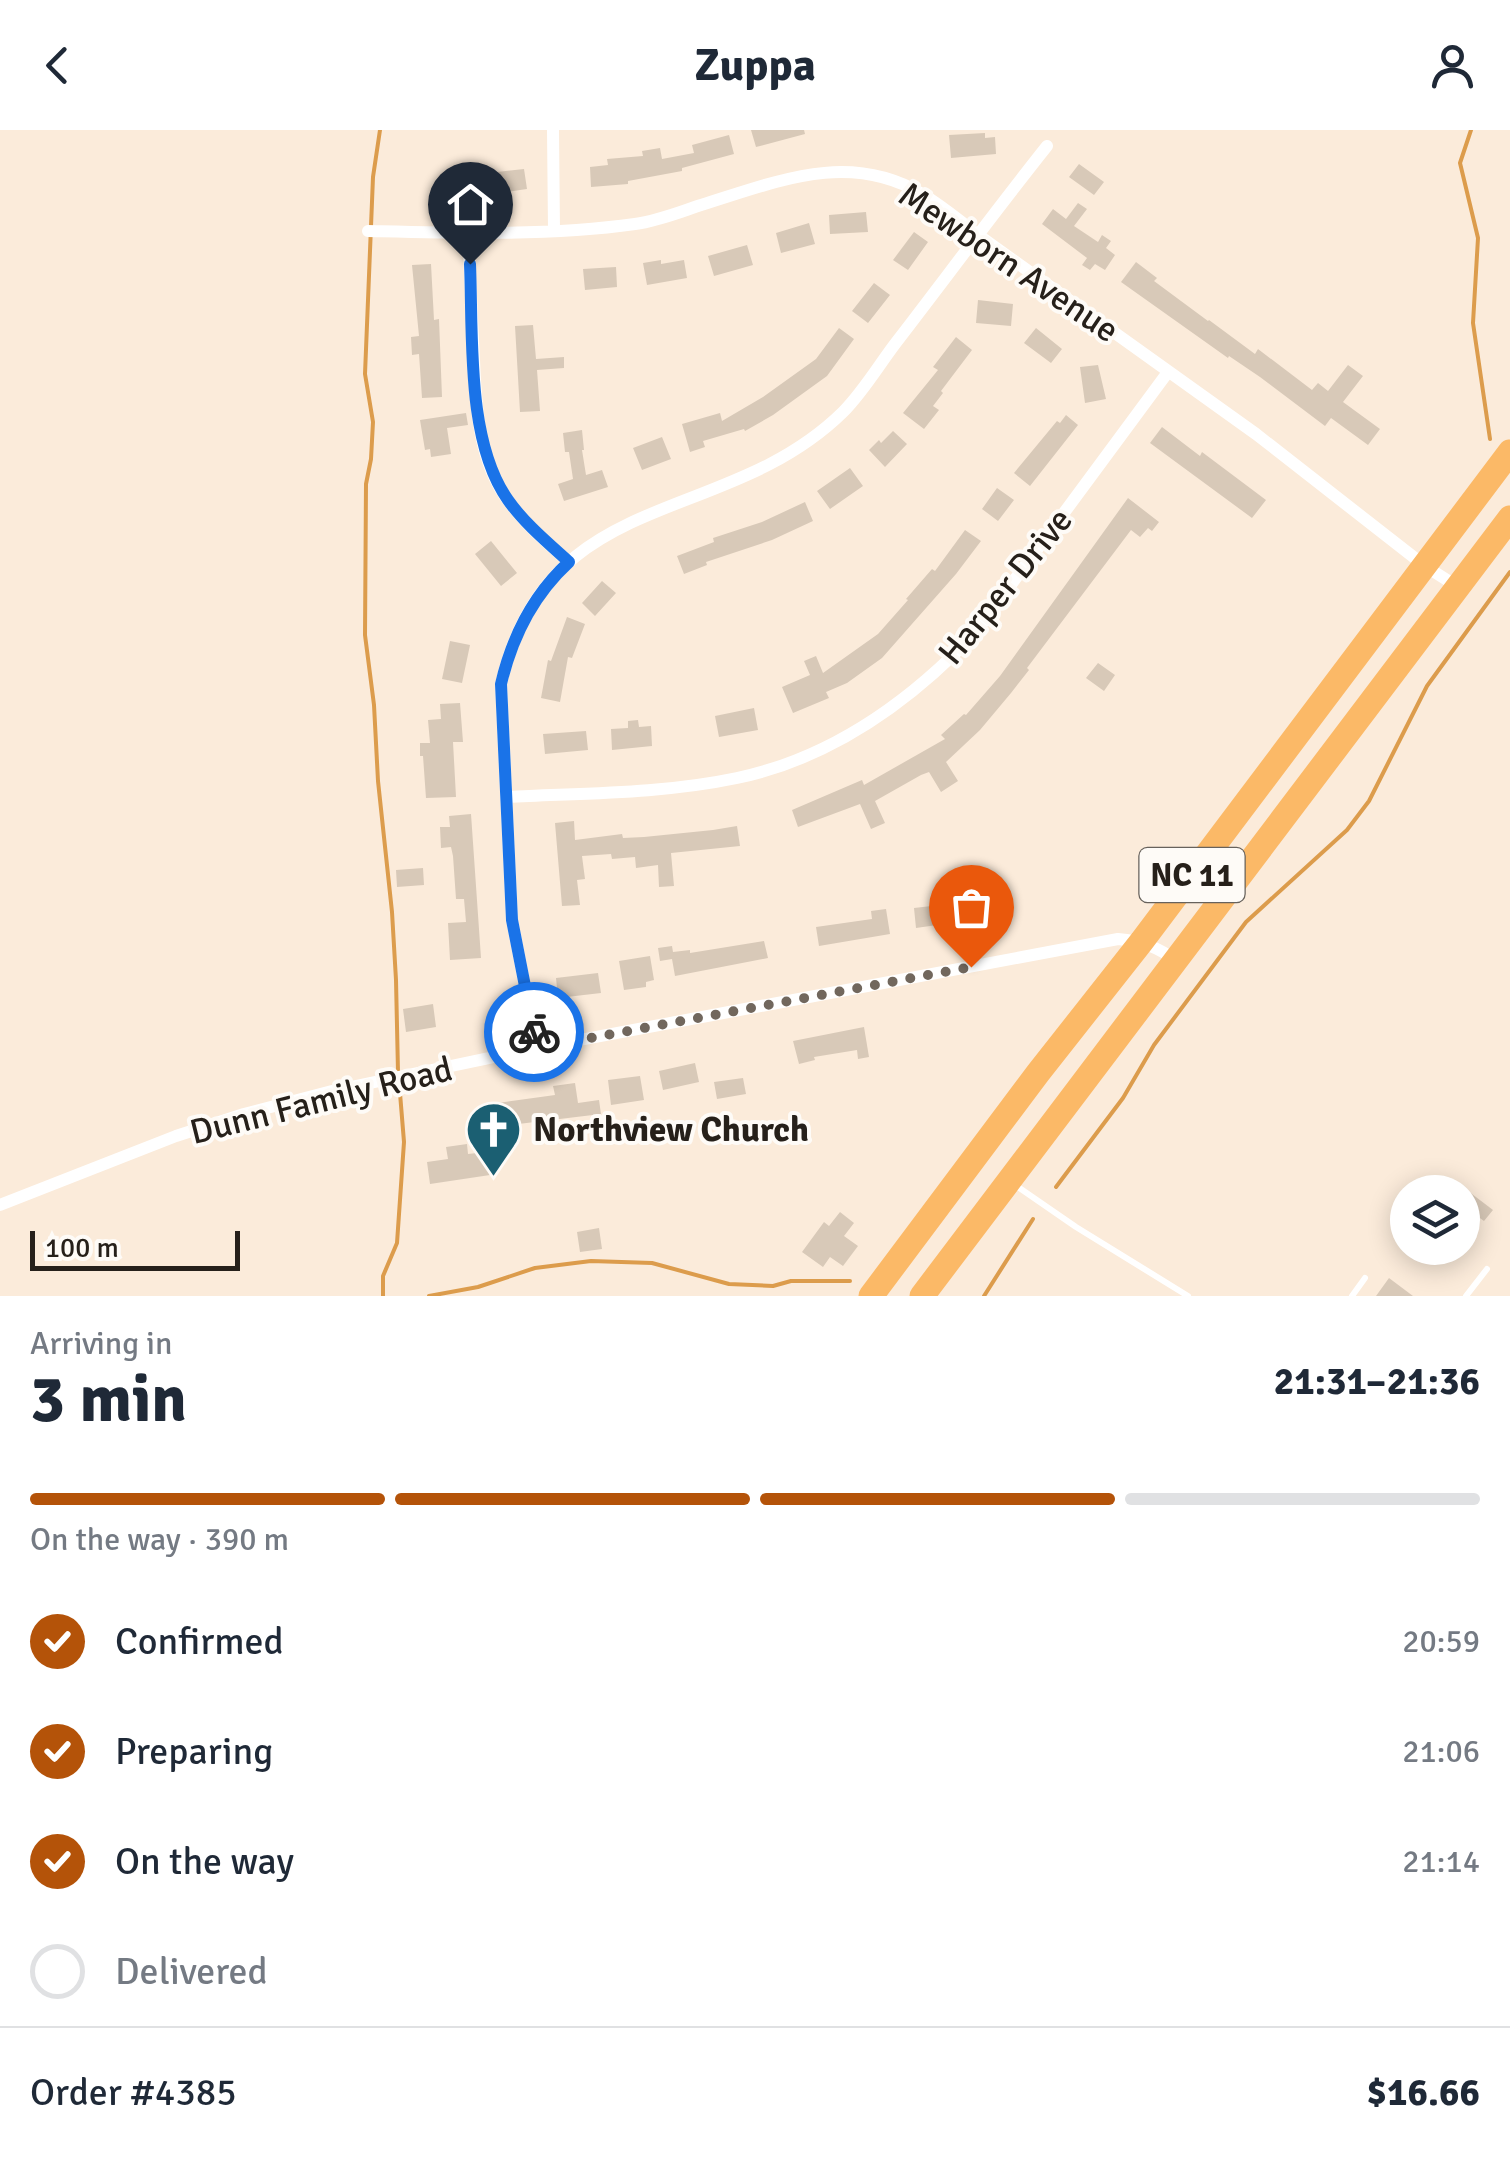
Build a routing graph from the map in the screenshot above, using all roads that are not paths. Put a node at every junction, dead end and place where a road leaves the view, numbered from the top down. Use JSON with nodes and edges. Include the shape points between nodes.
{"nodes":[{"id":1,"x":553,"y":130,"type":"edge"},
{"id":2,"x":1046,"y":146,"type":"dead end"},
{"id":3,"x":554,"y":230,"type":"junction"},
{"id":4,"x":368,"y":231,"type":"dead end"},
{"id":5,"x":468,"y":231,"type":"junction"},
{"id":6,"x":978,"y":236,"type":"junction"},
{"id":7,"x":1168,"y":372,"type":"junction"},
{"id":8,"x":1510,"y":452,"type":"edge"},
{"id":9,"x":1510,"y":518,"type":"edge"},
{"id":10,"x":569,"y":562,"type":"junction"},
{"id":11,"x":1425,"y":566,"type":"junction"},
{"id":12,"x":1458,"y":587,"type":"junction"},
{"id":13,"x":506,"y":797,"type":"junction"},
{"id":14,"x":1142,"y":942,"type":"junction"},
{"id":15,"x":1177,"y":961,"type":"junction"},
{"id":16,"x":537,"y":1048,"type":"junction"},
{"id":17,"x":1010,"y":1181,"type":"junction"},
{"id":18,"x":0,"y":1205,"type":"edge"},
{"id":19,"x":1486,"y":1269,"type":"dead end"},
{"id":20,"x":1365,"y":1278,"type":"dead end"},
{"id":21,"x":870,"y":1296,"type":"edge"},
{"id":22,"x":922,"y":1296,"type":"edge"},
{"id":23,"x":1188,"y":1296,"type":"edge"},
{"id":24,"x":1352,"y":1296,"type":"edge"},
{"id":25,"x":1466,"y":1296,"type":"edge"}],
"edges":[{"from":1,"to":3,"type":"street"},
{"from":2,"to":6,"type":"street"},
{"from":3,"to":5,"type":"street","name":"Mewborn Avenue"},
{"from":3,"to":6,"type":"street","name":"Mewborn Avenue","via":[[648,222],[796,176],[840,171],[901,184]]},
{"from":4,"to":5,"type":"street","name":"Mewborn Avenue"},
{"from":5,"to":10,"type":"street","via":[[478,424],[486,453],[509,502]]},
{"from":6,"to":7,"type":"street","name":"Mewborn Avenue"},
{"from":6,"to":10,"type":"street","via":[[846,410],[822,431],[768,466],[618,528]]},
{"from":7,"to":11,"type":"street","name":"Mewborn Avenue"},
{"from":7,"to":13,"type":"street","name":"Harper Drive","via":[[976,632],[914,692],[860,729],[738,778]]},
{"from":8,"to":11,"type":"highway","number":"NC 11"},
{"from":9,"to":12,"type":"highway","number":"NC 11"},
{"from":10,"to":13,"type":"street","via":[[525,617],[504,668]]},
{"from":11,"to":12,"type":"street","name":"Mewborn Avenue"},
{"from":11,"to":14,"type":"highway","number":"NC 11"},
{"from":12,"to":15,"type":"highway","number":"NC 11"},
{"from":13,"to":16,"type":"street","via":[[512,920]]},
{"from":14,"to":15,"type":"street"},
{"from":14,"to":16,"type":"street","name":"Dunn Family Road","via":[[1118,939]]},
{"from":14,"to":21,"type":"highway","number":"NC 11"},
{"from":15,"to":17,"type":"highway","number":"NC 11"},
{"from":16,"to":18,"type":"street","name":"Dunn Family Road","via":[[244,1114]]},
{"from":17,"to":22,"type":"highway","number":"NC 11"},
{"from":17,"to":23,"type":"lane"},
{"from":19,"to":25,"type":"lane"},
{"from":20,"to":24,"type":"lane"}]}
